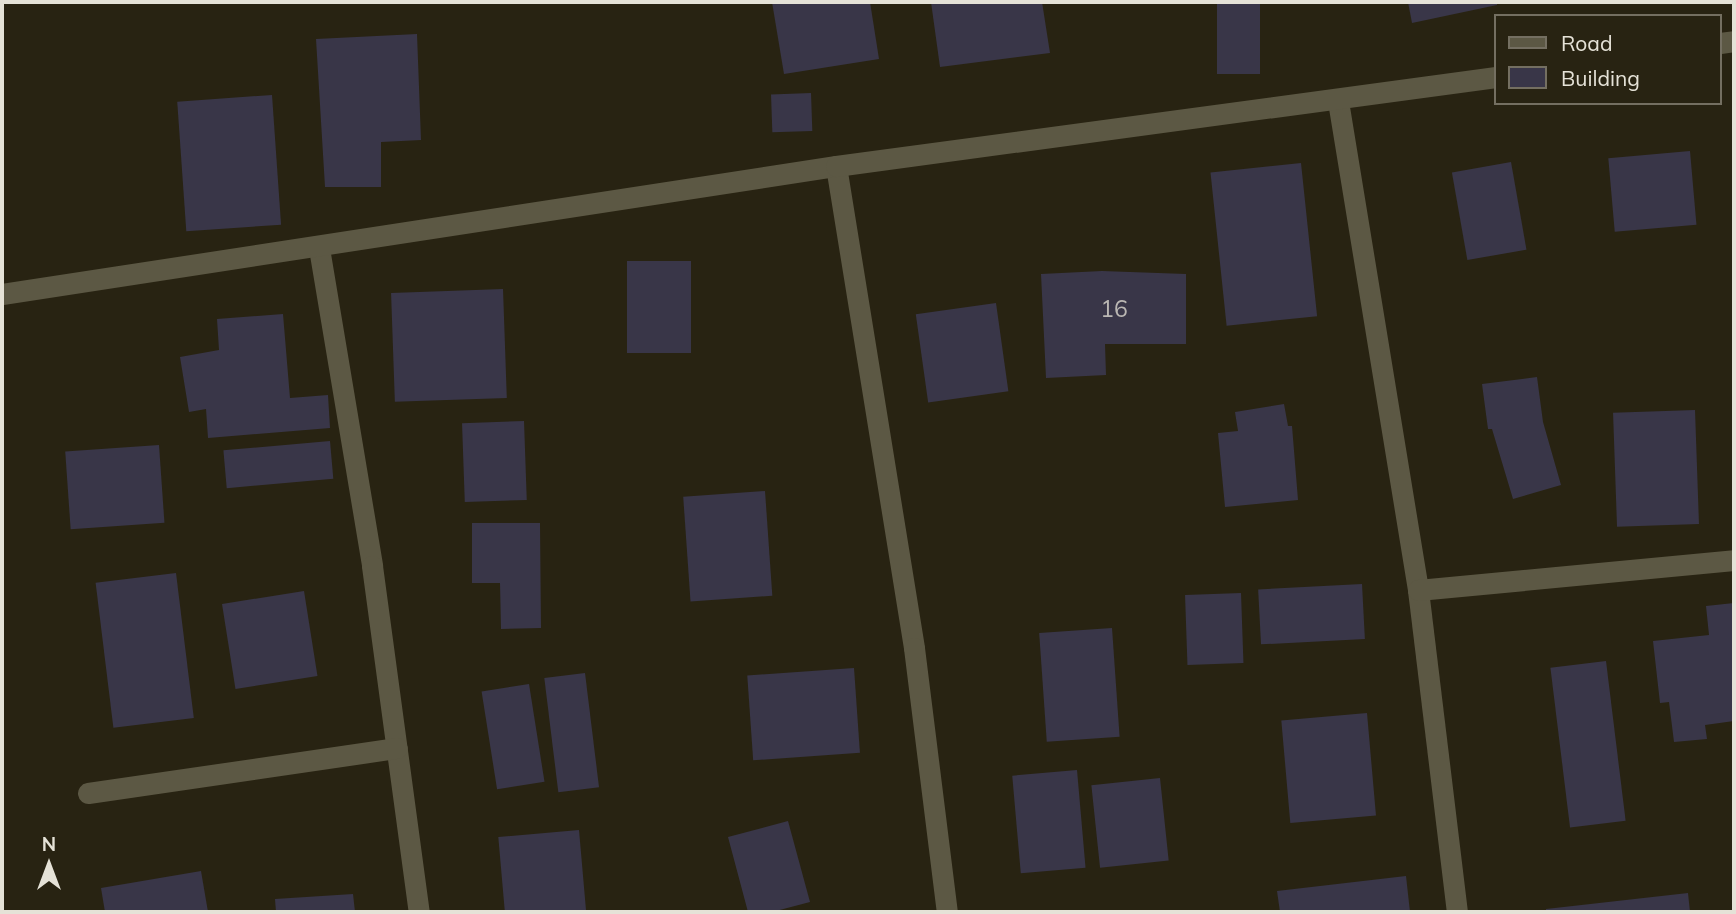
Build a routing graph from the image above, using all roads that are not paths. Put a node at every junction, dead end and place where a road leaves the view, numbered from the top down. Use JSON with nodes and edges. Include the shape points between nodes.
{"nodes":[{"id":1,"x":1494,"y":77,"type":"edge"},
{"id":2,"x":1338,"y":102,"type":"junction"},
{"id":3,"x":836,"y":166,"type":"junction"},
{"id":4,"x":319,"y":248,"type":"junction"},
{"id":5,"x":2,"y":294,"type":"edge"},
{"id":6,"x":1734,"y":561,"type":"edge"},
{"id":7,"x":1418,"y":590,"type":"junction"},
{"id":8,"x":397,"y":748,"type":"junction"},
{"id":9,"x":88,"y":793,"type":"dead end"},
{"id":10,"x":419,"y":912,"type":"edge"},
{"id":11,"x":947,"y":912,"type":"edge"},
{"id":12,"x":1457,"y":912,"type":"edge"}],
"edges":[{"from":1,"to":2,"type":"street"},
{"from":2,"to":3,"type":"street"},
{"from":2,"to":7,"type":"street"},
{"from":3,"to":4,"type":"street"},
{"from":3,"to":11,"type":"street","via":[[914,648]]},
{"from":4,"to":5,"type":"street"},
{"from":4,"to":8,"type":"street"},
{"from":6,"to":7,"type":"street"},
{"from":7,"to":12,"type":"street"},
{"from":8,"to":9,"type":"street"},
{"from":8,"to":10,"type":"street"}]}
